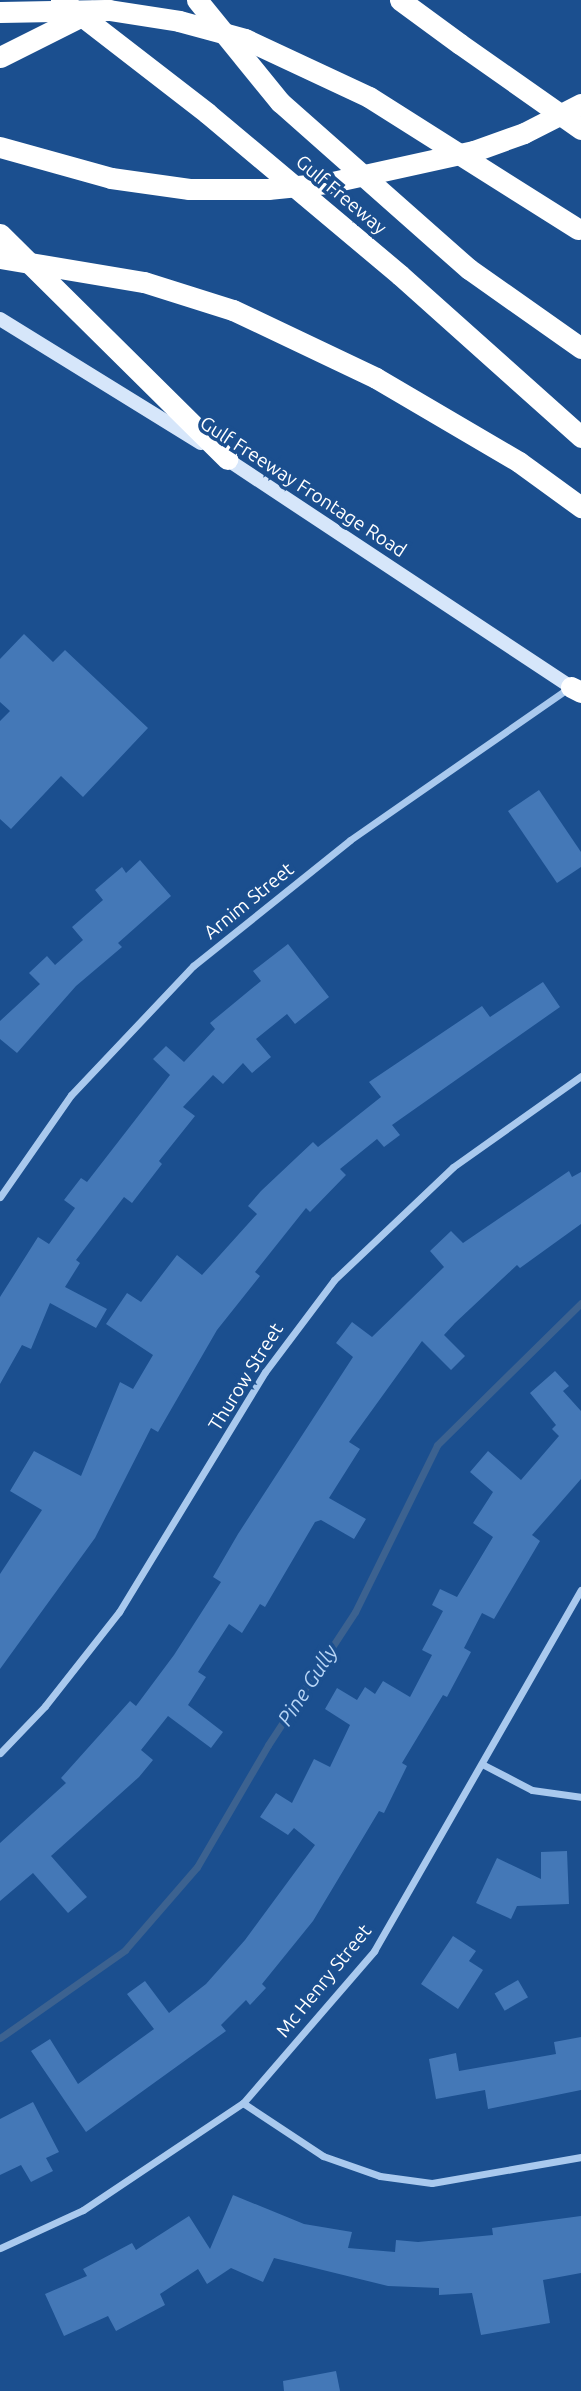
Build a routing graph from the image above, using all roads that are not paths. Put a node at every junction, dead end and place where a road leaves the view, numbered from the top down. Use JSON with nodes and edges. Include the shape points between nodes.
{"nodes":[{"id":1,"x":61,"y":0,"type":"edge"},
{"id":2,"x":115,"y":0,"type":"edge"},
{"id":3,"x":197,"y":0,"type":"edge"},
{"id":4,"x":400,"y":0,"type":"edge"},
{"id":5,"x":0,"y":12,"type":"edge"},
{"id":6,"x":0,"y":57,"type":"edge"},
{"id":7,"x":581,"y":104,"type":"edge"},
{"id":8,"x":581,"y":130,"type":"edge"},
{"id":9,"x":0,"y":147,"type":"edge"},
{"id":10,"x":579,"y":230,"type":"edge"},
{"id":11,"x":0,"y":234,"type":"edge"},
{"id":12,"x":0,"y":258,"type":"edge"},
{"id":13,"x":0,"y":319,"type":"edge"},
{"id":14,"x":581,"y":348,"type":"edge"},
{"id":15,"x":581,"y":437,"type":"edge"},
{"id":16,"x":227,"y":459,"type":"junction"},
{"id":17,"x":581,"y":507,"type":"edge"},
{"id":18,"x":578,"y":691,"type":"edge"},
{"id":19,"x":581,"y":1076,"type":"edge"},
{"id":20,"x":0,"y":1197,"type":"edge"},
{"id":21,"x":581,"y":1590,"type":"edge"},
{"id":22,"x":0,"y":1753,"type":"edge"},
{"id":23,"x":482,"y":1764,"type":"junction"},
{"id":24,"x":581,"y":1797,"type":"edge"},
{"id":25,"x":243,"y":2103,"type":"junction"},
{"id":26,"x":581,"y":2157,"type":"edge"},
{"id":27,"x":0,"y":2248,"type":"edge"}],
"edges":[{"from":1,"to":15,"type":"highway","name":"Gulf Freeway","bridge":true,"via":[[207,113],[400,275]]},
{"from":2,"to":6,"type":"highway","bridge":true},
{"from":3,"to":14,"type":"highway","name":"Gulf Freeway","bridge":true,"via":[[281,103],[469,269]]},
{"from":4,"to":8,"type":"highway","bridge":true},
{"from":5,"to":10,"type":"highway","bridge":true,"via":[[109,10],[245,39],[369,97]]},
{"from":7,"to":9,"type":"highway","via":[[524,133],[474,151],[328,184],[268,189],[188,189],[111,178]]},
{"from":11,"to":16,"type":"highway"},
{"from":12,"to":17,"type":"highway","bridge":true,"via":[[144,282],[233,310],[376,378],[519,462]]},
{"from":13,"to":16,"type":"main road","name":"Gulf Freeway Frontage Road"},
{"from":16,"to":18,"type":"main road","name":"Gulf Freeway Frontage Road"},
{"from":18,"to":20,"type":"street","name":"Arnim Street","via":[[350,840],[193,966],[71,1095]]},
{"from":19,"to":22,"type":"street","name":"Thurow Street","via":[[453,1167],[334,1280],[265,1371],[119,1612],[45,1706]]},
{"from":21,"to":23,"type":"street","name":"Mc Henry Street"},
{"from":23,"to":24,"type":"street","via":[[532,1790]]},
{"from":23,"to":25,"type":"street","name":"Mc Henry Street","via":[[374,1951]]},
{"from":25,"to":26,"type":"street","via":[[323,2156],[380,2176],[432,2183]]},
{"from":25,"to":27,"type":"street","name":"Mc Henry Street","via":[[83,2210]]}]}
